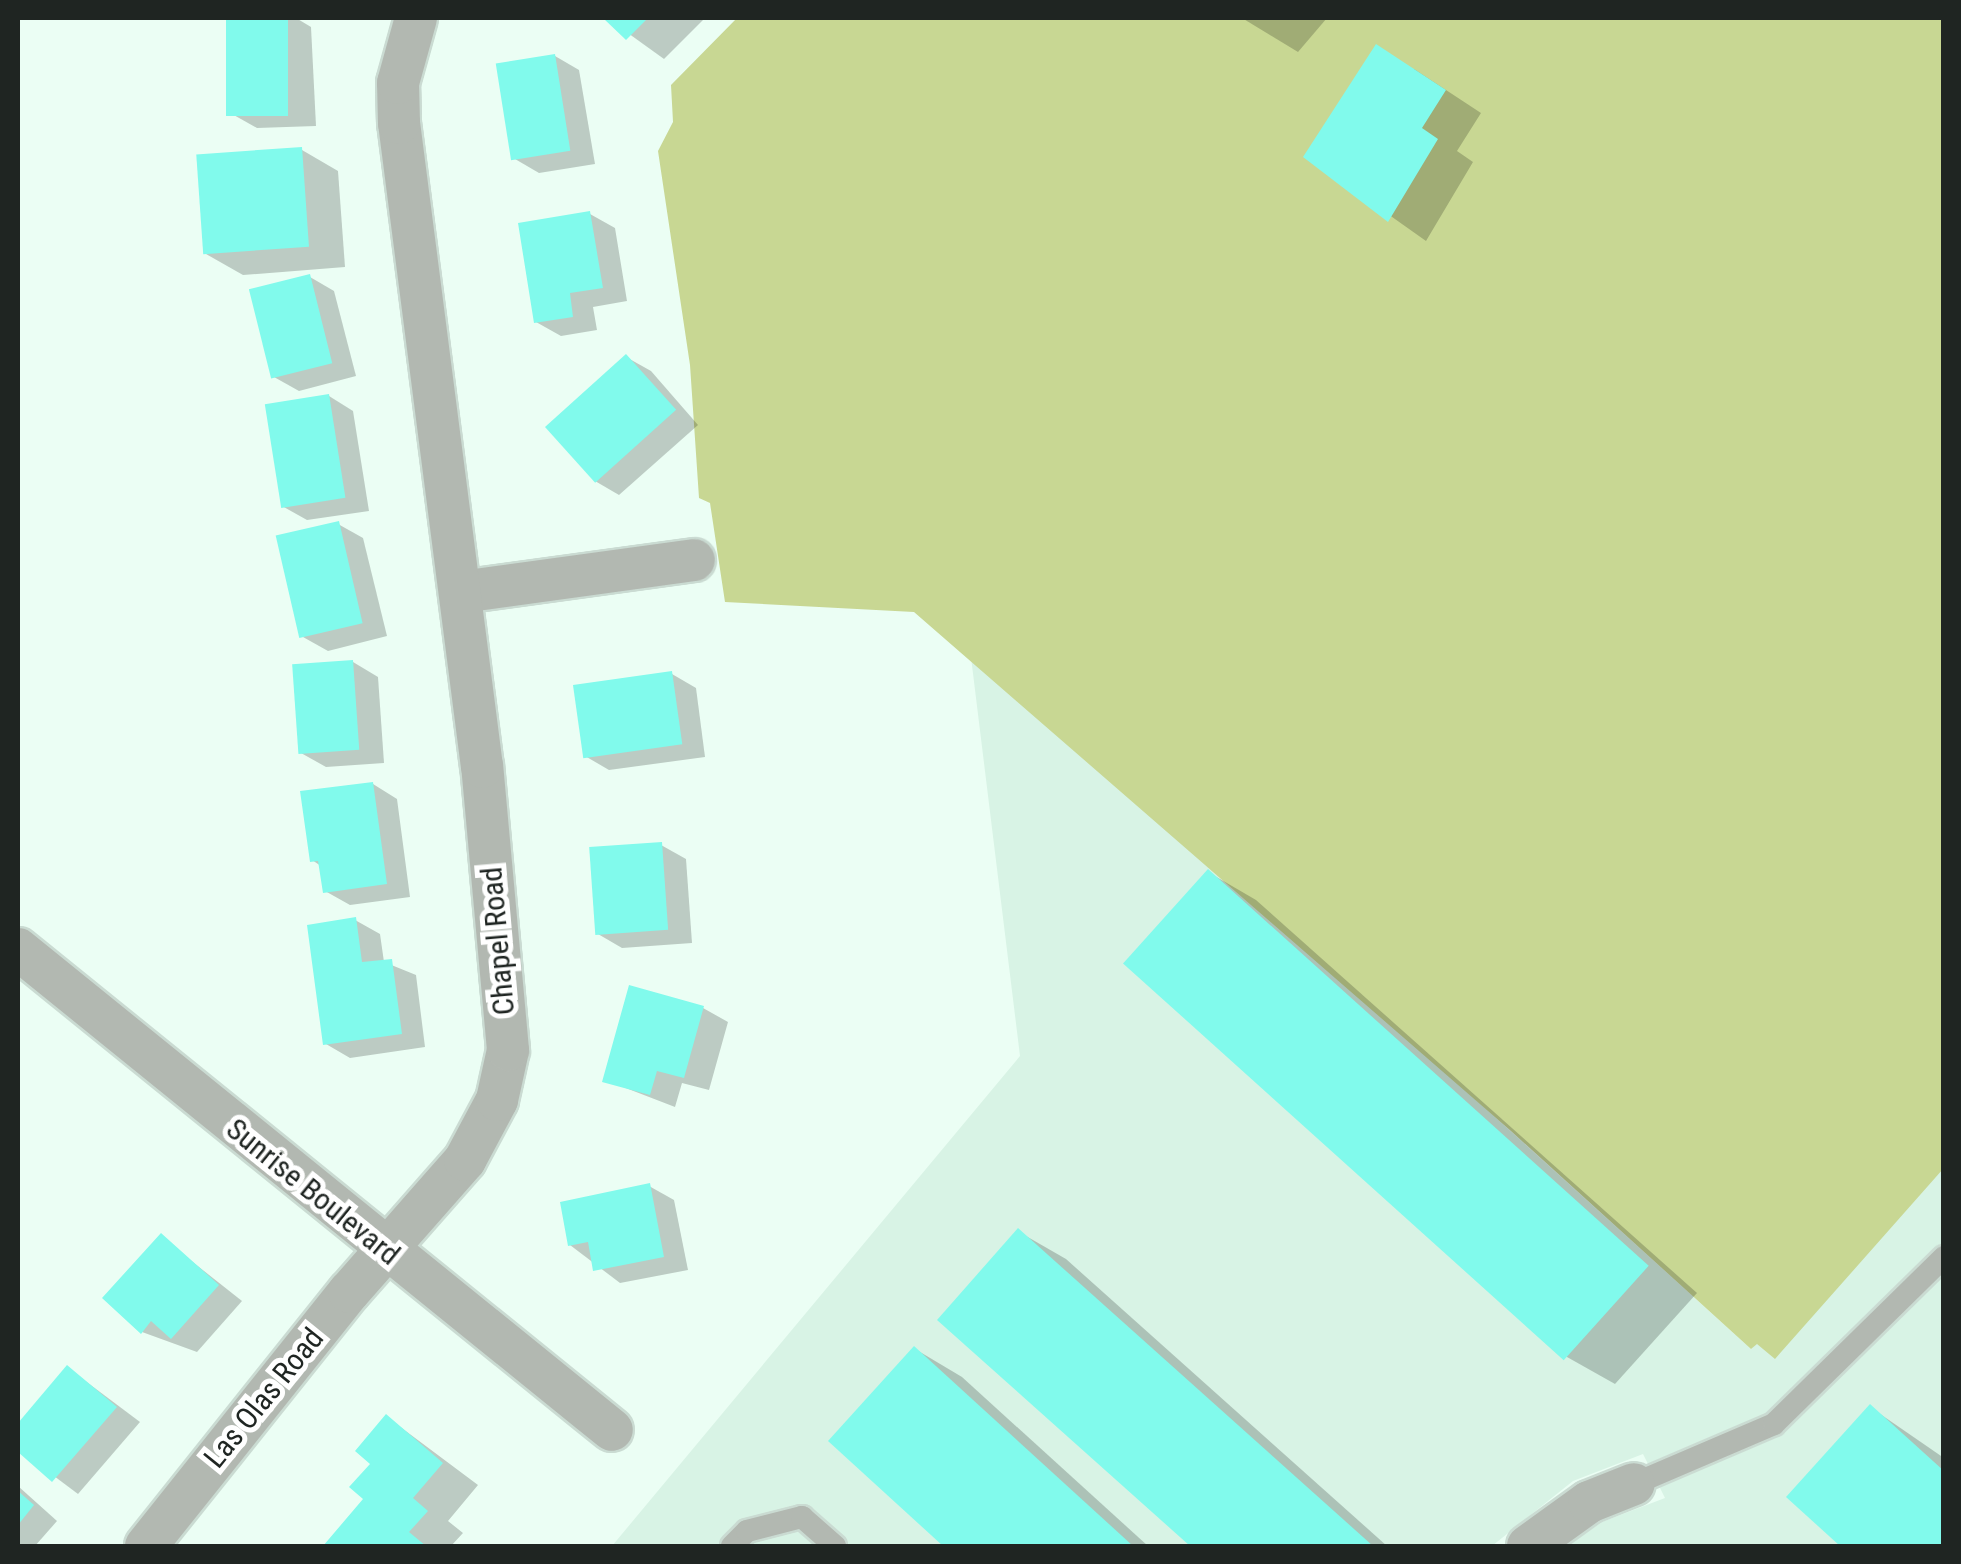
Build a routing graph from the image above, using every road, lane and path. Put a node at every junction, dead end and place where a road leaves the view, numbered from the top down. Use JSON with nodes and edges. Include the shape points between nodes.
{"nodes":[{"id":1,"x":416,"y":18,"type":"edge"},
{"id":2,"x":694,"y":560,"type":"dead end"},
{"id":3,"x":462,"y":592,"type":"junction"},
{"id":4,"x":18,"y":949,"type":"edge"},
{"id":5,"x":384,"y":1251,"type":"junction"},
{"id":6,"x":1944,"y":1257,"type":"edge"},
{"id":7,"x":612,"y":1430,"type":"dead end"},
{"id":8,"x":1634,"y":1484,"type":"joint"},
{"id":9,"x":146,"y":1546,"type":"edge"},
{"id":10,"x":732,"y":1546,"type":"edge"},
{"id":11,"x":835,"y":1546,"type":"edge"},
{"id":12,"x":1528,"y":1546,"type":"edge"}],
"edges":[{"from":1,"to":3,"type":"street","name":"Chapel Road","via":[[398,83],[398,123]]},
{"from":2,"to":3,"type":"street"},
{"from":3,"to":5,"type":"street","name":"Chapel Road","via":[[508,1050],[483,1131]]},
{"from":4,"to":5,"type":"street","name":"Sunrise Boulevard"},
{"from":5,"to":7,"type":"street","name":"Sunrise Boulevard"},
{"from":5,"to":9,"type":"street","name":"Las Olas Road"},
{"from":6,"to":8,"type":"lane","via":[[1774,1424]]},
{"from":8,"to":12,"type":"street","via":[[1588,1502]]},
{"from":10,"to":11,"type":"lane","via":[[747,1531],[802,1517]]}]}
